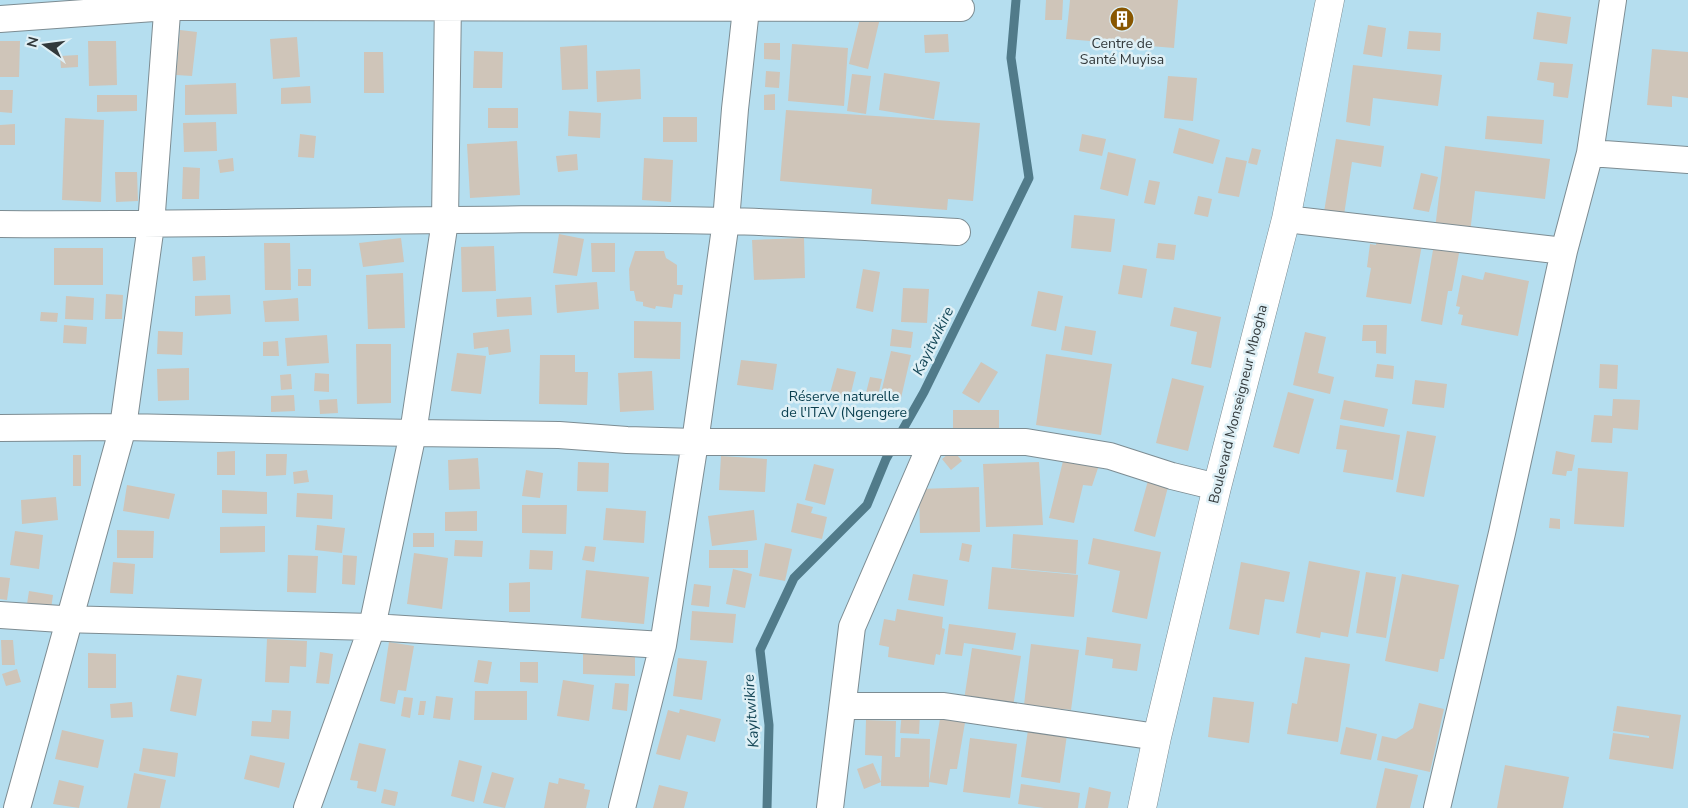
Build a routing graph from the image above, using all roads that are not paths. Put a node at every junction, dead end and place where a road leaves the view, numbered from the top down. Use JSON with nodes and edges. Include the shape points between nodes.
{"nodes":[{"id":1,"x":1330,"y":0,"type":"edge"},
{"id":2,"x":1613,"y":0,"type":"edge"},
{"id":3,"x":748,"y":3,"type":"edge"},
{"id":4,"x":168,"y":4,"type":"edge"},
{"id":5,"x":448,"y":4,"type":"edge"},
{"id":6,"x":961,"y":8,"type":"dead end"},
{"id":7,"x":0,"y":19,"type":"edge"},
{"id":8,"x":1590,"y":153,"type":"junction"},
{"id":9,"x":1688,"y":160,"type":"edge"},
{"id":10,"x":1286,"y":219,"type":"junction"},
{"id":11,"x":444,"y":221,"type":"junction"},
{"id":12,"x":726,"y":221,"type":"junction"},
{"id":13,"x":0,"y":224,"type":"edge"},
{"id":14,"x":151,"y":225,"type":"junction"},
{"id":15,"x":957,"y":232,"type":"dead end"},
{"id":16,"x":1564,"y":251,"type":"junction"},
{"id":17,"x":0,"y":428,"type":"edge"},
{"id":18,"x":123,"y":428,"type":"junction"},
{"id":19,"x":412,"y":432,"type":"junction"},
{"id":20,"x":926,"y":441,"type":"junction"},
{"id":21,"x":695,"y":442,"type":"junction"},
{"id":22,"x":1217,"y":487,"type":"junction"},
{"id":23,"x":0,"y":614,"type":"edge"},
{"id":24,"x":68,"y":619,"type":"junction"},
{"id":25,"x":372,"y":627,"type":"junction"},
{"id":26,"x":663,"y":645,"type":"junction"},
{"id":27,"x":843,"y":706,"type":"junction"},
{"id":28,"x":1157,"y":737,"type":"junction"},
{"id":29,"x":1145,"y":807,"type":"edge"},
{"id":30,"x":16,"y":808,"type":"edge"},
{"id":31,"x":307,"y":808,"type":"edge"},
{"id":32,"x":622,"y":808,"type":"edge"},
{"id":33,"x":830,"y":808,"type":"edge"},
{"id":34,"x":1437,"y":808,"type":"edge"}],
"edges":[{"from":1,"to":10,"type":"street","name":"Boulevard Monseigneur Mbogha"},
{"from":2,"to":8,"type":"street"},
{"from":3,"to":5,"type":"street"},
{"from":3,"to":6,"type":"street"},
{"from":3,"to":12,"type":"street","via":[[734,109]]},
{"from":4,"to":5,"type":"street"},
{"from":4,"to":7,"type":"street"},
{"from":4,"to":14,"type":"street"},
{"from":5,"to":11,"type":"street"},
{"from":8,"to":9,"type":"street"},
{"from":8,"to":16,"type":"street"},
{"from":10,"to":16,"type":"street"},
{"from":10,"to":22,"type":"street","name":"Boulevard Monseigneur Mbogha"},
{"from":11,"to":12,"type":"street"},
{"from":11,"to":14,"type":"street"},
{"from":11,"to":19,"type":"street"},
{"from":12,"to":15,"type":"street"},
{"from":12,"to":21,"type":"street"},
{"from":13,"to":14,"type":"street"},
{"from":14,"to":18,"type":"street"},
{"from":16,"to":34,"type":"street"},
{"from":17,"to":18,"type":"street"},
{"from":18,"to":19,"type":"street"},
{"from":18,"to":24,"type":"street"},
{"from":19,"to":21,"type":"street"},
{"from":19,"to":25,"type":"street"},
{"from":20,"to":21,"type":"street"},
{"from":20,"to":22,"type":"street","via":[[1026,442],[1110,456]]},
{"from":20,"to":27,"type":"street","via":[[852,627]]},
{"from":21,"to":26,"type":"street"},
{"from":22,"to":28,"type":"street","name":"Boulevard Monseigneur Mbogha"},
{"from":23,"to":24,"type":"street"},
{"from":24,"to":25,"type":"street"},
{"from":24,"to":30,"type":"street"},
{"from":25,"to":26,"type":"street"},
{"from":25,"to":31,"type":"street"},
{"from":26,"to":32,"type":"street"},
{"from":27,"to":28,"type":"street","via":[[944,706]]},
{"from":27,"to":33,"type":"street"},
{"from":28,"to":29,"type":"street","name":"Boulevard Monseigneur Mbogha"}]}
